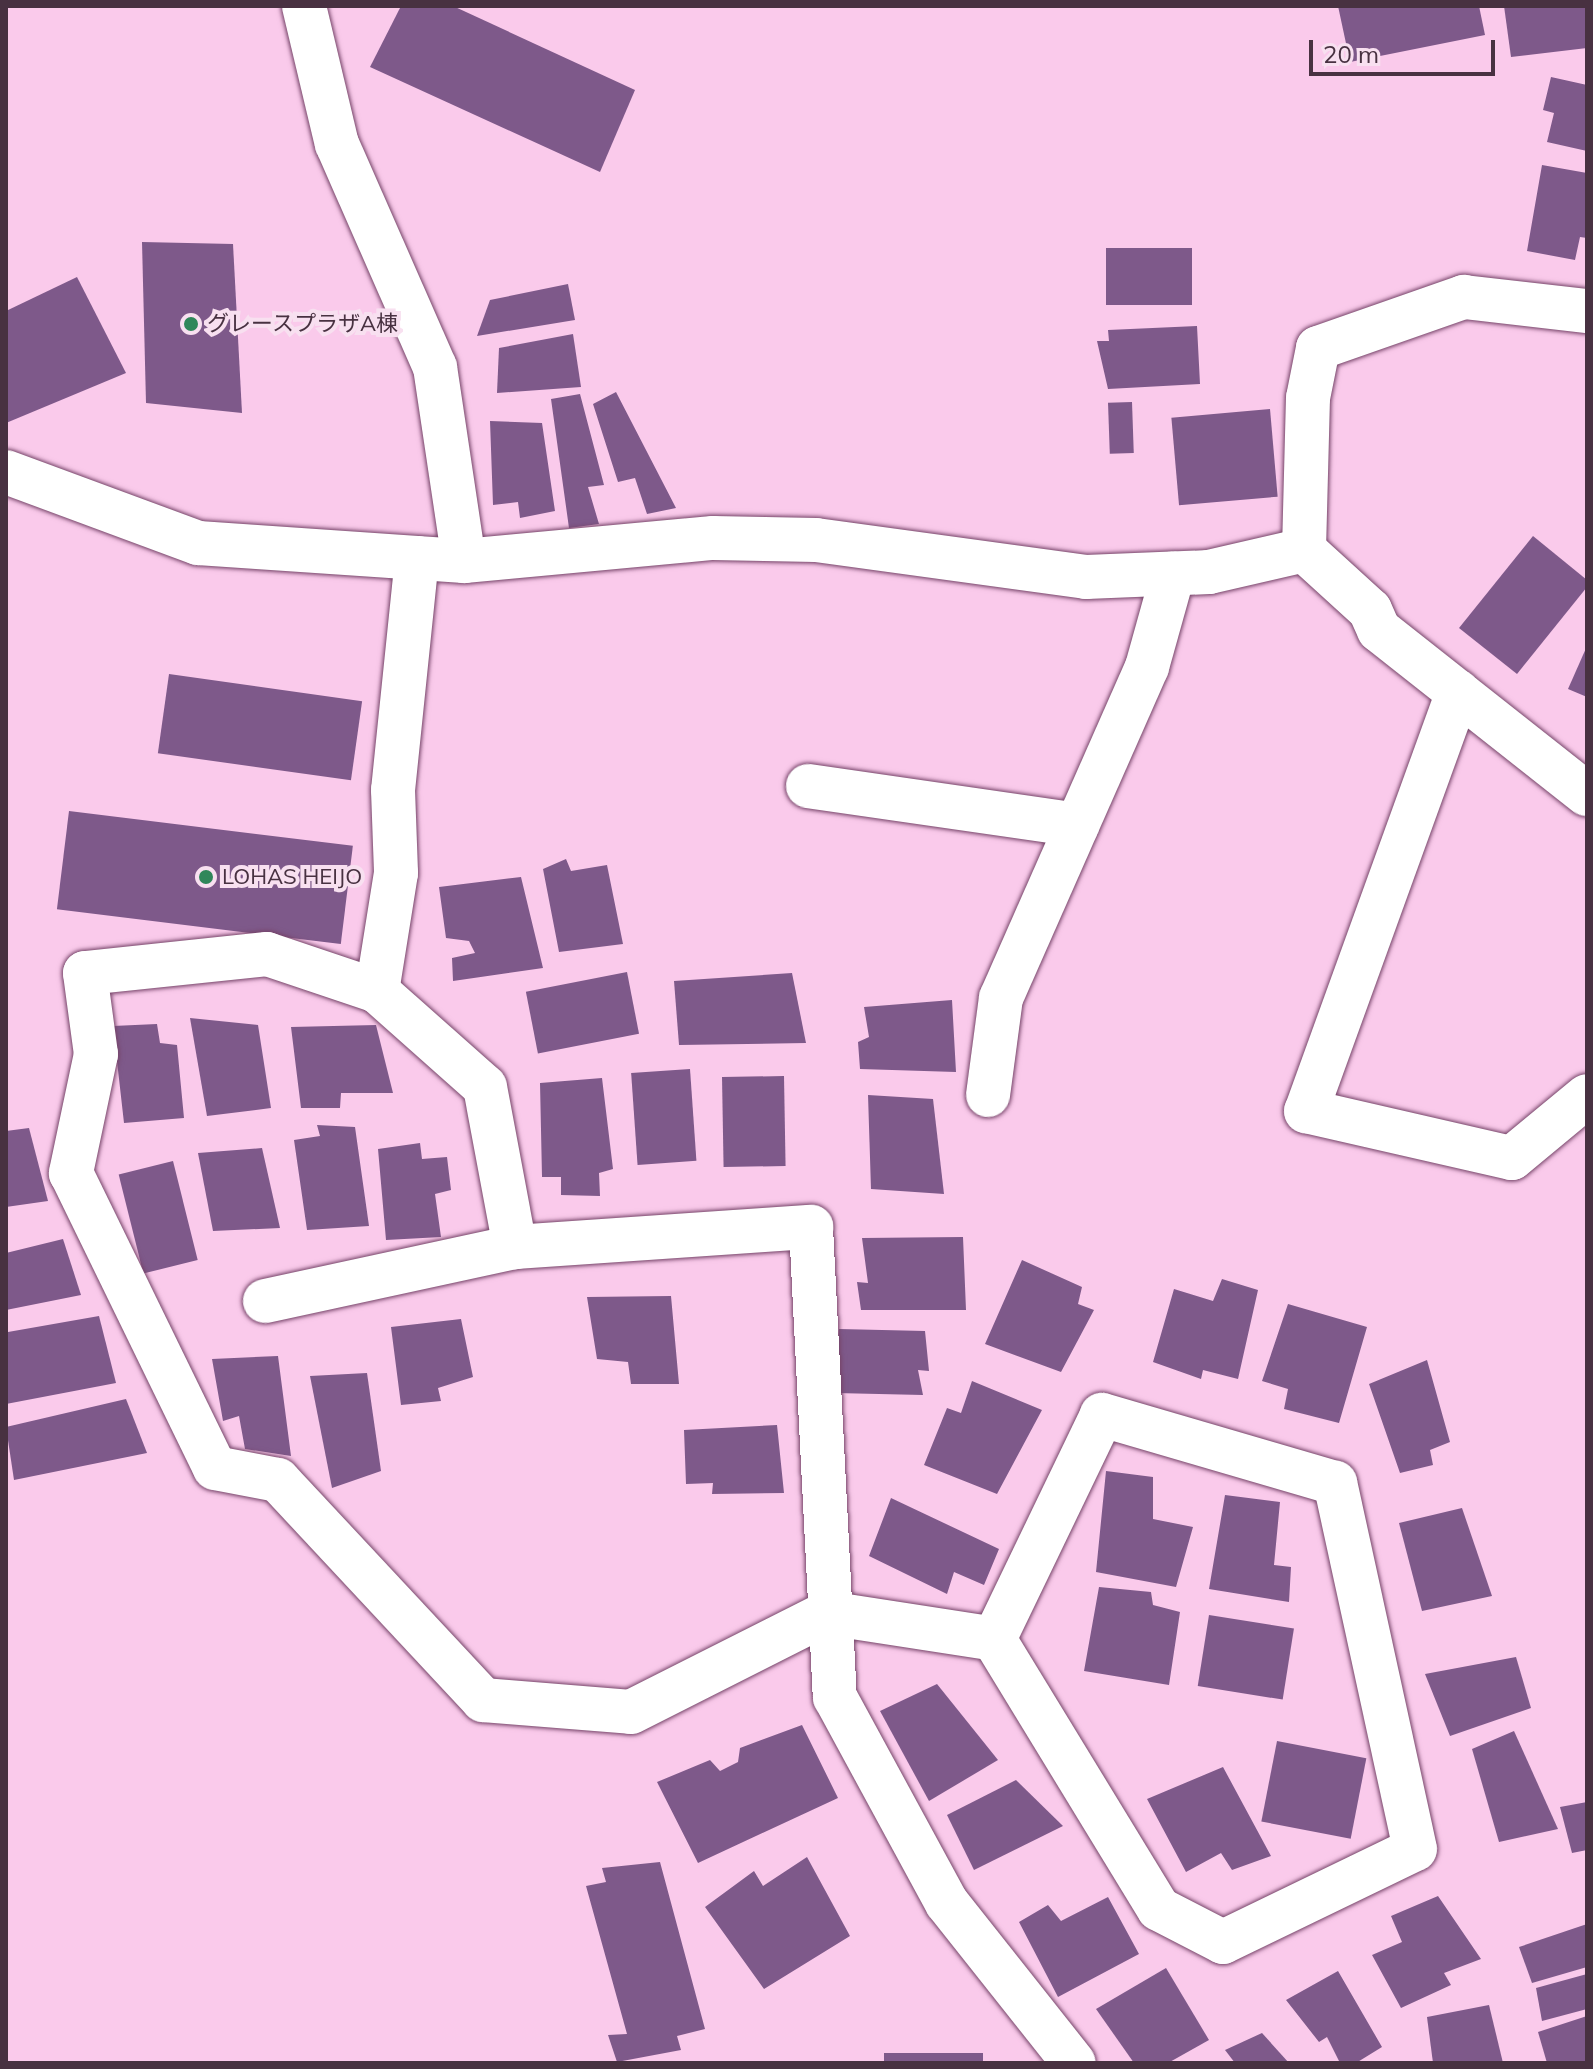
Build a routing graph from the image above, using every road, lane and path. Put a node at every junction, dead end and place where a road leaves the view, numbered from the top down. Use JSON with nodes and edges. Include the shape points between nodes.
{"nodes":[{"id":1,"x":304,"y":6,"type":"edge"},
{"id":2,"x":1587,"y":311,"type":"edge"},
{"id":3,"x":6,"y":472,"type":"edge"},
{"id":4,"x":1304,"y":550,"type":"junction"},
{"id":5,"x":417,"y":558,"type":"junction"},
{"id":6,"x":464,"y":561,"type":"junction"},
{"id":7,"x":1173,"y":574,"type":"junction"},
{"id":8,"x":1458,"y":692,"type":"junction"},
{"id":9,"x":808,"y":786,"type":"dead end"},
{"id":10,"x":1587,"y":794,"type":"edge"},
{"id":11,"x":1077,"y":825,"type":"junction"},
{"id":12,"x":377,"y":991,"type":"junction"},
{"id":13,"x":988,"y":1095,"type":"dead end"},
{"id":14,"x":1587,"y":1096,"type":"edge"},
{"id":15,"x":515,"y":1247,"type":"junction"},
{"id":16,"x":265,"y":1301,"type":"dead end"},
{"id":17,"x":827,"y":1613,"type":"junction"},
{"id":18,"x":994,"y":1639,"type":"junction"},
{"id":19,"x":1074,"y":2063,"type":"edge"}],
"edges":[{"from":1,"to":6,"type":"street","via":[[337,144],[435,367]]},
{"from":2,"to":4,"type":"street","via":[[1464,297],[1318,348],[1308,398]]},
{"from":3,"to":5,"type":"street","via":[[198,543]]},
{"from":4,"to":7,"type":"street"},
{"from":4,"to":8,"type":"street","via":[[1370,610],[1379,630]]},
{"from":5,"to":6,"type":"street"},
{"from":5,"to":12,"type":"street","via":[[393,790],[396,873]]},
{"from":6,"to":7,"type":"street","via":[[713,538],[816,540],[1086,577]]},
{"from":7,"to":11,"type":"street","via":[[1147,667]]},
{"from":8,"to":10,"type":"street"},
{"from":8,"to":14,"type":"street","via":[[1306,1111],[1512,1158]]},
{"from":9,"to":11,"type":"street"},
{"from":11,"to":13,"type":"street","via":[[1001,998]]},
{"from":12,"to":15,"type":"street","via":[[485,1087]]},
{"from":12,"to":17,"type":"street","via":[[267,954],[85,973],[96,1054],[71,1173],[215,1468],[278,1480],[483,1700],[631,1712]]},
{"from":15,"to":16,"type":"street"},
{"from":15,"to":17,"type":"street","via":[[811,1227]]},
{"from":17,"to":18,"type":"street"},
{"from":17,"to":19,"type":"street","via":[[835,1697],[940,1890]]},
{"from":18,"to":18,"type":"street","via":[[1159,1909],[1223,1942],[1415,1849],[1335,1483],[1102,1415]]}]}
